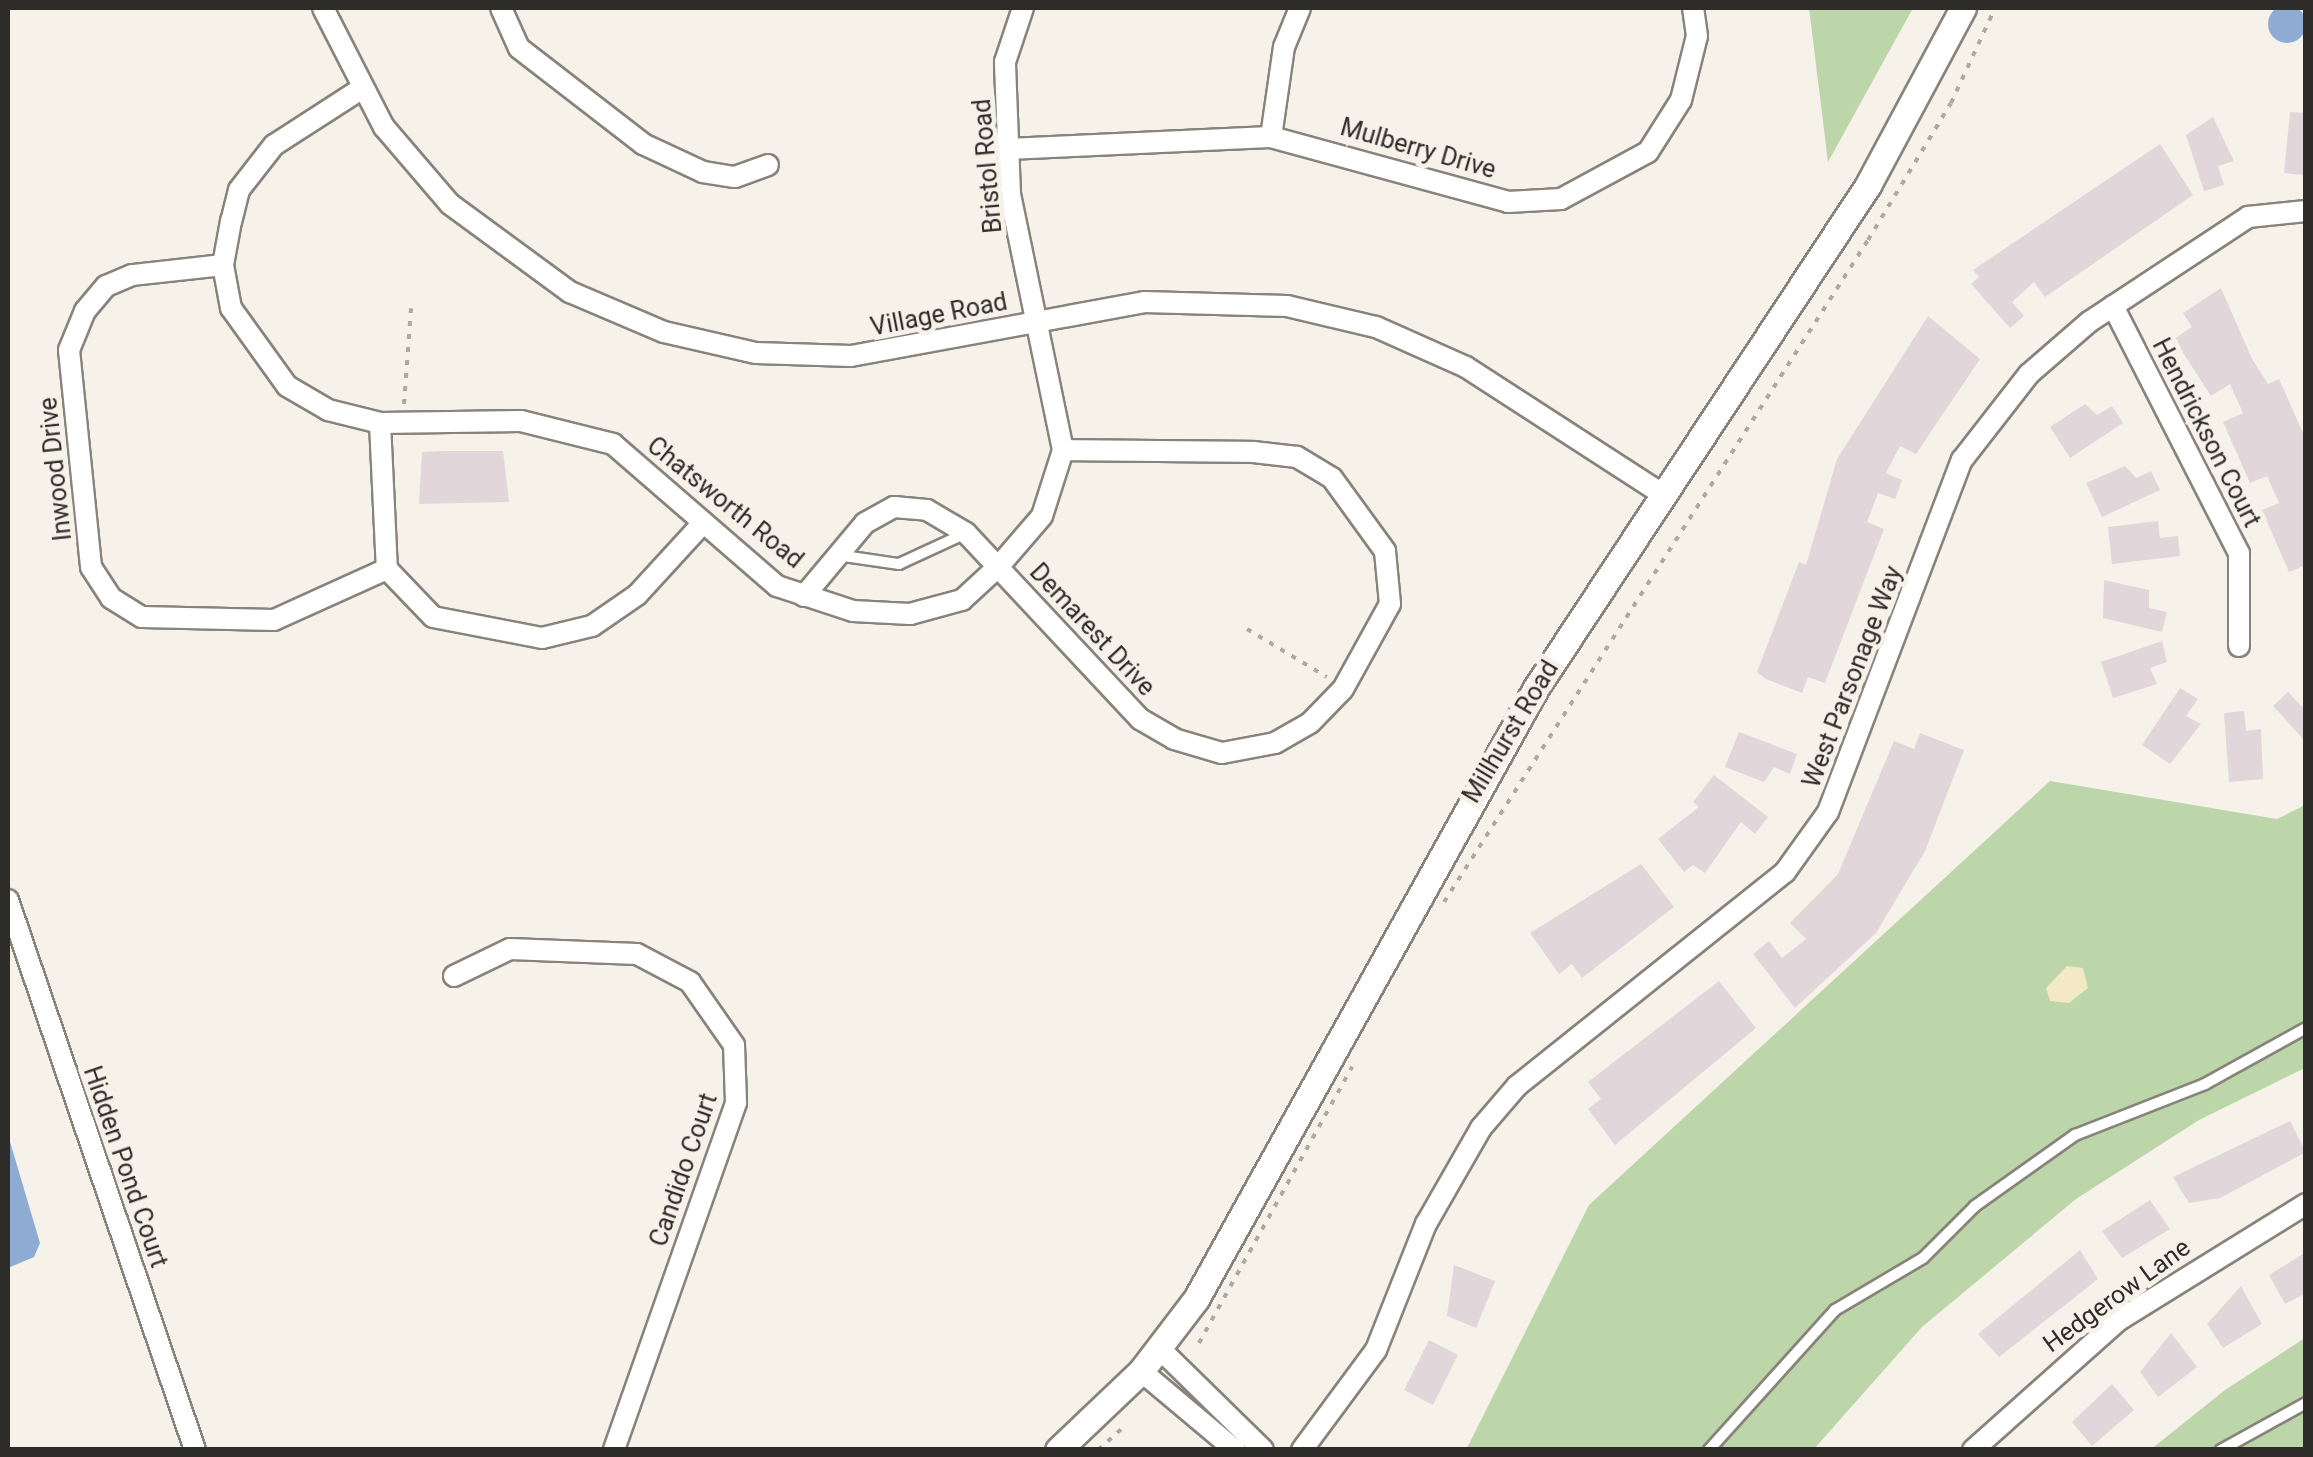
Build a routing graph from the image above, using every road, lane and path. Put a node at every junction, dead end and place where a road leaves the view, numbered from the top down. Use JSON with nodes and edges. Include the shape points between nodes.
{"nodes":[{"id":1,"x":323,"y":8,"type":"edge"},
{"id":2,"x":501,"y":8,"type":"edge"},
{"id":3,"x":1023,"y":8,"type":"edge"},
{"id":4,"x":1300,"y":8,"type":"edge"},
{"id":5,"x":1693,"y":8,"type":"edge"},
{"id":6,"x":1963,"y":8,"type":"edge"},
{"id":7,"x":1994,"y":8,"type":"edge"},
{"id":8,"x":361,"y":89,"type":"junction"},
{"id":9,"x":1271,"y":137,"type":"junction"},
{"id":10,"x":1006,"y":150,"type":"junction"},
{"id":11,"x":768,"y":165,"type":"dead end"},
{"id":12,"x":2306,"y":211,"type":"edge"},
{"id":13,"x":223,"y":265,"type":"junction"},
{"id":14,"x":2113,"y":306,"type":"junction"},
{"id":15,"x":411,"y":308,"type":"dead end"},
{"id":16,"x":1035,"y":322,"type":"junction"},
{"id":17,"x":380,"y":423,"type":"junction"},
{"id":18,"x":403,"y":424,"type":"junction"},
{"id":19,"x":1063,"y":450,"type":"junction"},
{"id":20,"x":1662,"y":494,"type":"junction"},
{"id":21,"x":703,"y":522,"type":"junction"},
{"id":22,"x":966,"y":532,"type":"junction"},
{"id":23,"x":832,"y":553,"type":"junction"},
{"id":24,"x":999,"y":566,"type":"junction"},
{"id":25,"x":387,"y":569,"type":"junction"},
{"id":26,"x":804,"y":596,"type":"junction"},
{"id":27,"x":1246,"y":629,"type":"dead end"},
{"id":28,"x":2239,"y":646,"type":"dead end"},
{"id":29,"x":1343,"y":689,"type":"junction"},
{"id":30,"x":8,"y":900,"type":"edge"},
{"id":31,"x":1442,"y":906,"type":"dead end"},
{"id":32,"x":454,"y":976,"type":"dead end"},
{"id":33,"x":2306,"y":1028,"type":"edge"},
{"id":34,"x":1358,"y":1056,"type":"dead end"},
{"id":35,"x":2306,"y":1204,"type":"edge"},
{"id":36,"x":1199,"y":1343,"type":"dead end"},
{"id":37,"x":1160,"y":1349,"type":"junction"},
{"id":38,"x":1141,"y":1371,"type":"junction"},
{"id":39,"x":2306,"y":1403,"type":"edge"},
{"id":40,"x":1125,"y":1426,"type":"dead end"},
{"id":41,"x":195,"y":1450,"type":"edge"},
{"id":42,"x":614,"y":1450,"type":"edge"},
{"id":43,"x":1058,"y":1450,"type":"edge"},
{"id":44,"x":1098,"y":1450,"type":"edge"},
{"id":45,"x":1235,"y":1450,"type":"edge"},
{"id":46,"x":1263,"y":1450,"type":"edge"},
{"id":47,"x":1302,"y":1450,"type":"edge"},
{"id":48,"x":1708,"y":1450,"type":"edge"},
{"id":49,"x":1972,"y":1450,"type":"edge"},
{"id":50,"x":2222,"y":1450,"type":"edge"}],
"edges":[{"from":1,"to":8,"type":"street","name":"Village Road"},
{"from":2,"to":11,"type":"street","via":[[519,48],[643,144],[703,172],[735,176]]},
{"from":3,"to":10,"type":"street","name":"Bristol Road","via":[[1005,62]]},
{"from":4,"to":9,"type":"street","via":[[1284,47]]},
{"from":5,"to":9,"type":"street","name":"Mulberry Drive","via":[[1697,36],[1681,100],[1648,152],[1561,199],[1508,202],[1373,157]]},
{"from":6,"to":20,"type":"street","name":"Millhurst Road","via":[[1886,156]]},
{"from":7,"to":31,"type":"path","via":[[1951,104],[1868,240]]},
{"from":8,"to":13,"type":"street","name":"Chatsworth Road","via":[[296,127],[256,166],[239,190]]},
{"from":8,"to":16,"type":"street","name":"Village Road","via":[[415,166],[491,240],[570,292],[664,332],[756,353],[851,356]]},
{"from":9,"to":10,"type":"street","name":"Mulberry Drive"},
{"from":10,"to":16,"type":"street","name":"Bristol Road"},
{"from":12,"to":14,"type":"street","name":"West Parsonage Way","via":[[2248,217]]},
{"from":13,"to":17,"type":"street","name":"Chatsworth Road","via":[[231,308],[260,360],[328,410]]},
{"from":13,"to":25,"type":"street","name":"Inwood Drive","via":[[132,275],[106,286],[69,350],[90,567],[111,598],[142,617],[274,620]]},
{"from":14,"to":28,"type":"street","name":"Hendrickson Court","via":[[2239,554]]},
{"from":14,"to":47,"type":"street","name":"West Parsonage Way","via":[[2029,374],[1962,460],[1828,812],[1784,872],[1517,1086],[1481,1128],[1426,1224],[1376,1350]]},
{"from":15,"to":18,"type":"path"},
{"from":16,"to":19,"type":"street","name":"Chatsworth Road"},
{"from":16,"to":20,"type":"street","name":"Village Road","via":[[1190,299],[1332,315],[1466,367]]},
{"from":17,"to":18,"type":"street","name":"Chatsworth Road"},
{"from":17,"to":25,"type":"street"},
{"from":18,"to":21,"type":"street","name":"Chatsworth Road","via":[[566,427],[613,444]]},
{"from":19,"to":24,"type":"street","name":"Chatsworth Road","via":[[1042,516]]},
{"from":19,"to":29,"type":"street","name":"Demarest Drive","via":[[1254,452],[1297,457],[1332,478],[1385,552],[1390,604]]},
{"from":20,"to":37,"type":"street","name":"Millhurst Road","via":[[1455,825],[1251,1204]]},
{"from":21,"to":25,"type":"street","via":[[637,596],[592,626],[542,638],[433,618]]},
{"from":21,"to":26,"type":"street","name":"Chatsworth Road","via":[[778,586]]},
{"from":22,"to":23,"type":"lane","via":[[898,564]]},
{"from":22,"to":23,"type":"street","name":"Demarest Drive","via":[[927,510],[894,506]]},
{"from":22,"to":24,"type":"street","name":"Demarest Drive"},
{"from":23,"to":26,"type":"street","name":"Demarest Drive"},
{"from":24,"to":26,"type":"street","name":"Chatsworth Road","via":[[962,600],[910,614]]},
{"from":24,"to":29,"type":"street","name":"Demarest Drive","via":[[1140,719],[1174,739],[1222,753],[1276,743]]},
{"from":27,"to":29,"type":"path"},
{"from":30,"to":41,"type":"street","name":"Hidden Pond Court"},
{"from":32,"to":42,"type":"street","name":"Candido Court","via":[[510,949],[637,954],[690,982],[734,1046],[729,1128]]},
{"from":33,"to":48,"type":"lane","via":[[2205,1084],[2076,1135],[1976,1206],[1922,1258],[1835,1310]]},
{"from":34,"to":36,"type":"path"},
{"from":35,"to":49,"type":"street","name":"Hedgerow Lane","via":[[2119,1320]]},
{"from":37,"to":38,"type":"street","name":"Millhurst Road"},
{"from":37,"to":46,"type":"street"},
{"from":38,"to":43,"type":"street","name":"Millhurst Road"},
{"from":38,"to":45,"type":"street"},
{"from":39,"to":50,"type":"lane"},
{"from":40,"to":44,"type":"path"}]}
